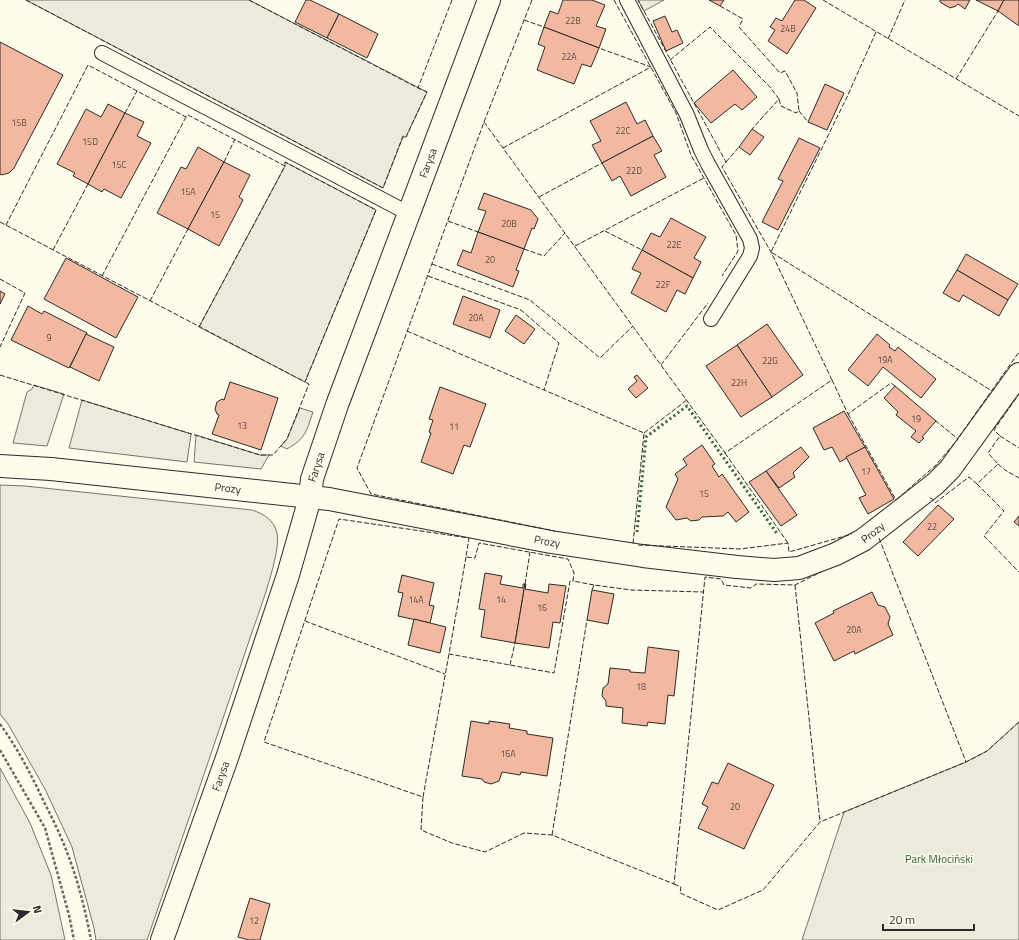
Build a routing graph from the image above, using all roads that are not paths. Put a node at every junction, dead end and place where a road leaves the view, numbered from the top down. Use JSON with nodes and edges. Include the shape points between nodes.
{"nodes":[{"id":1,"x":489,"y":0,"type":"edge"},
{"id":2,"x":627,"y":0,"type":"edge"},
{"id":3,"x":102,"y":53,"type":"dead end"},
{"id":4,"x":408,"y":213,"type":"junction"},
{"id":5,"x":711,"y":319,"type":"dead end"},
{"id":6,"x":1019,"y":374,"type":"edge"},
{"id":7,"x":0,"y":466,"type":"edge"},
{"id":8,"x":310,"y":498,"type":"junction"},
{"id":9,"x":162,"y":940,"type":"edge"}],
"edges":[{"from":1,"to":4,"type":"street","name":"Farysa"},
{"from":2,"to":5,"type":"lane","via":[[687,115],[708,164],[750,239],[750,256]]},
{"from":3,"to":4,"type":"lane"},
{"from":4,"to":8,"type":"street","name":"Farysa","via":[[337,405],[312,480]]},
{"from":6,"to":8,"type":"street","name":"Prozy","via":[[950,469],[935,484],[862,540],[836,554],[799,568],[774,570],[636,555],[551,542],[329,499]]},
{"from":7,"to":8,"type":"street","name":"Prozy","via":[[51,469]]},
{"from":8,"to":9,"type":"street","name":"Farysa","via":[[288,575],[228,755]]}]}
